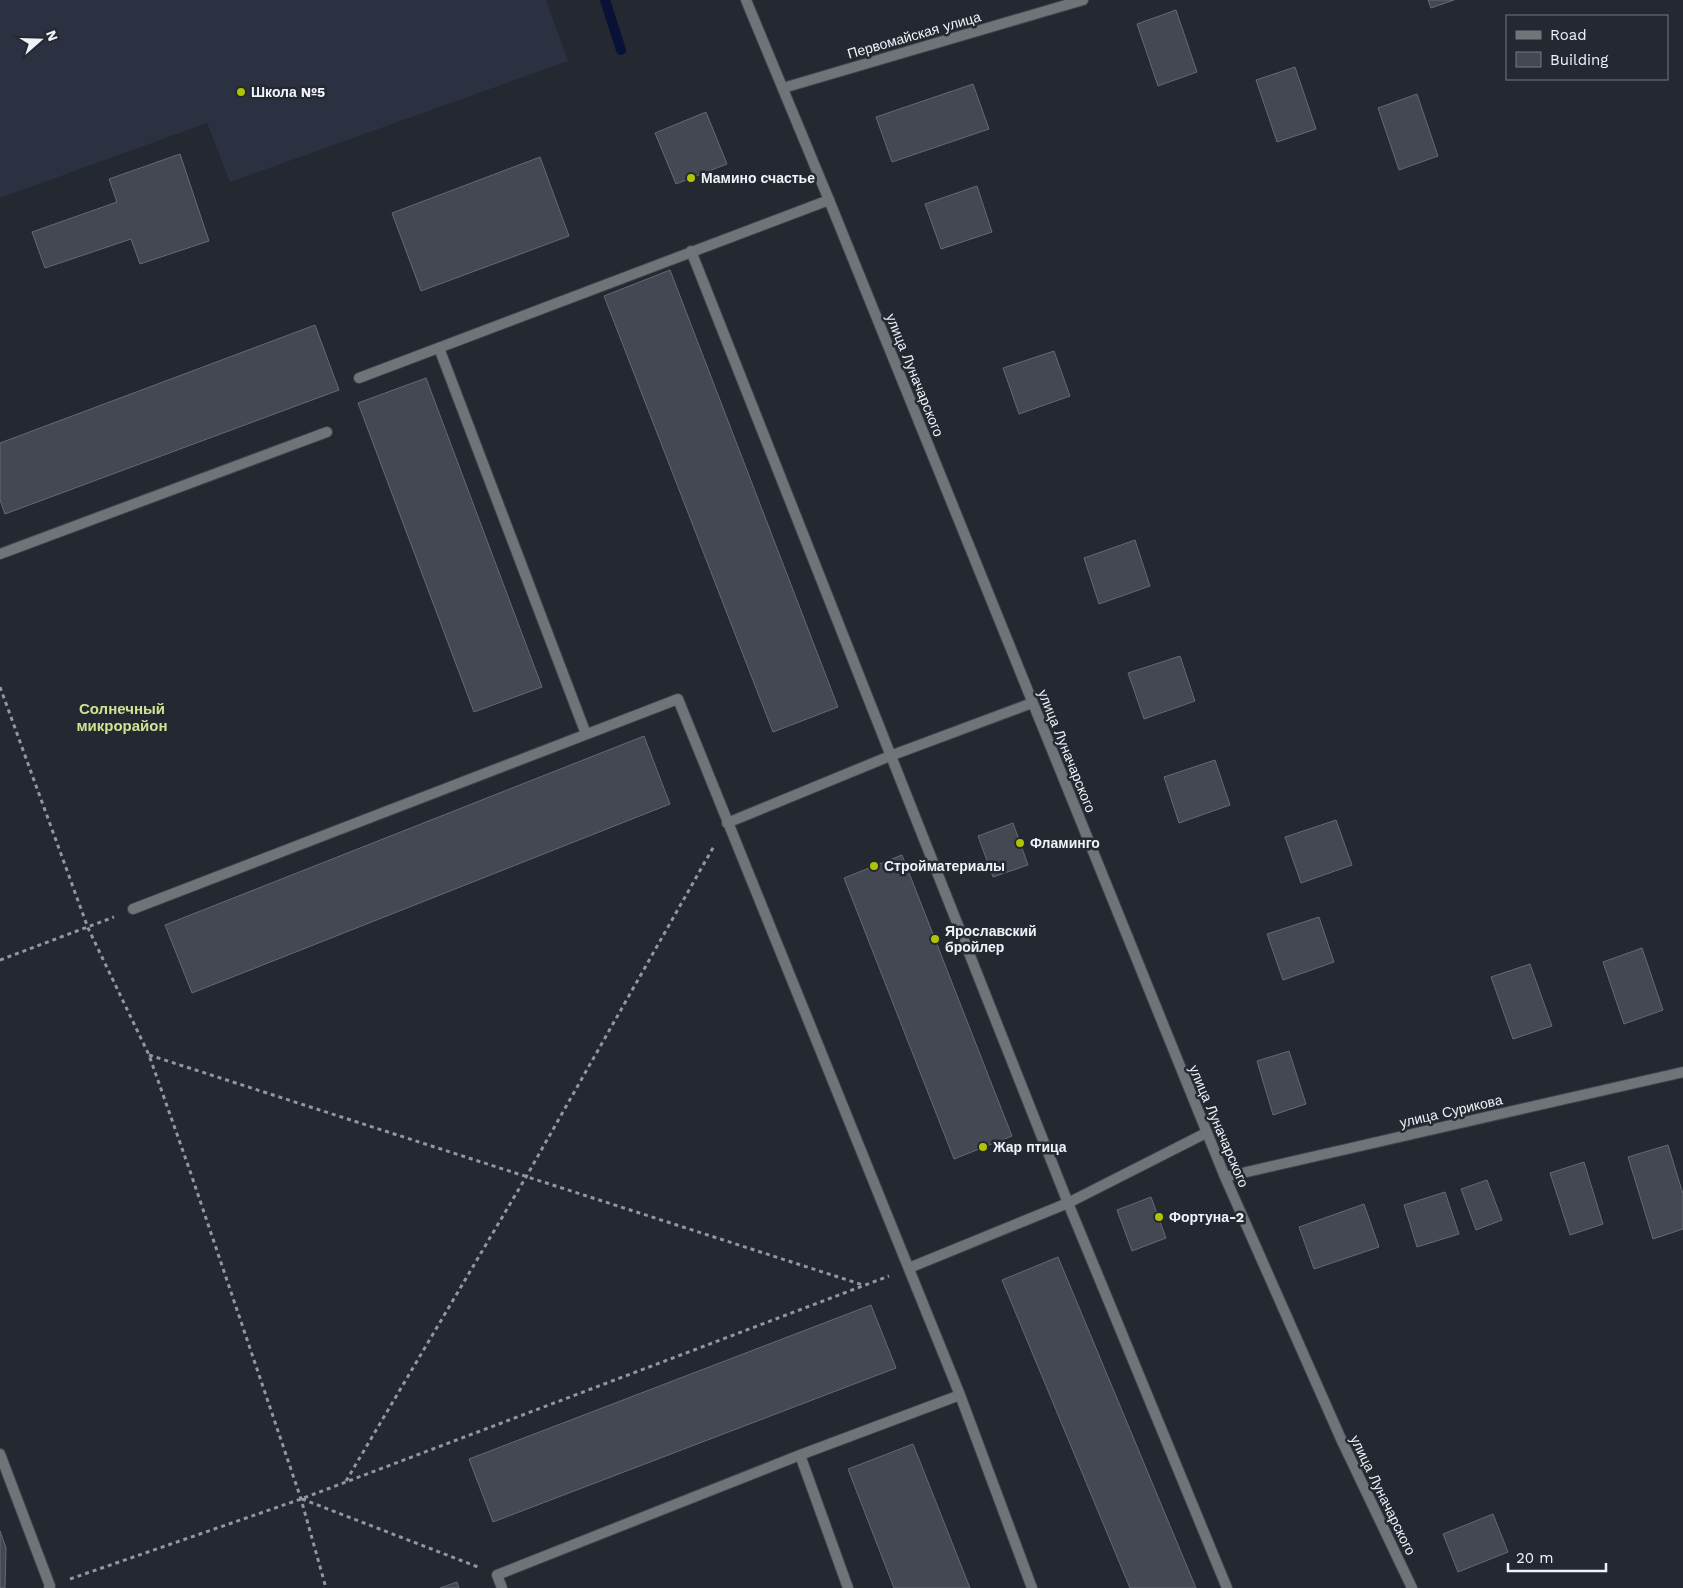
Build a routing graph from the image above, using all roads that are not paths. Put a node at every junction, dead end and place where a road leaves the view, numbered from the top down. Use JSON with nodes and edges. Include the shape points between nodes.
{"nodes":[{"id":1,"x":746,"y":0,"type":"edge"},
{"id":2,"x":1083,"y":0,"type":"edge"},
{"id":3,"x":782,"y":88,"type":"junction"},
{"id":4,"x":829,"y":200,"type":"junction"},
{"id":5,"x":691,"y":251,"type":"junction"},
{"id":6,"x":439,"y":348,"type":"junction"},
{"id":7,"x":359,"y":378,"type":"dead end"},
{"id":8,"x":326,"y":432,"type":"dead end"},
{"id":9,"x":0,"y":554,"type":"edge"},
{"id":10,"x":1032,"y":703,"type":"junction"},
{"id":11,"x":586,"y":734,"type":"junction"},
{"id":12,"x":890,"y":756,"type":"junction"},
{"id":13,"x":727,"y":823,"type":"junction"},
{"id":14,"x":133,"y":909,"type":"road end"},
{"id":15,"x":1683,"y":1072,"type":"edge"},
{"id":16,"x":1206,"y":1133,"type":"junction"},
{"id":17,"x":1225,"y":1177,"type":"junction"},
{"id":18,"x":1068,"y":1203,"type":"junction"},
{"id":19,"x":909,"y":1268,"type":"junction"},
{"id":20,"x":960,"y":1395,"type":"junction"},
{"id":21,"x":0,"y":1454,"type":"edge"},
{"id":22,"x":800,"y":1455,"type":"junction"},
{"id":23,"x":50,"y":1587,"type":"edge"},
{"id":24,"x":502,"y":1588,"type":"edge"},
{"id":25,"x":848,"y":1588,"type":"edge"},
{"id":26,"x":1032,"y":1588,"type":"edge"},
{"id":27,"x":1227,"y":1588,"type":"edge"},
{"id":28,"x":1412,"y":1588,"type":"edge"}],
"edges":[{"from":1,"to":3,"type":"street","name":"улица Луначарского"},
{"from":2,"to":3,"type":"street","name":"Первомайская улица"},
{"from":3,"to":4,"type":"street","name":"улица Луначарского"},
{"from":4,"to":5,"type":"street"},
{"from":4,"to":10,"type":"street","name":"улица Луначарского"},
{"from":5,"to":6,"type":"street"},
{"from":5,"to":12,"type":"street"},
{"from":6,"to":7,"type":"street"},
{"from":6,"to":11,"type":"street"},
{"from":8,"to":9,"type":"street"},
{"from":10,"to":12,"type":"street"},
{"from":10,"to":16,"type":"street","name":"улица Луначарского"},
{"from":11,"to":13,"type":"street","via":[[678,699]]},
{"from":11,"to":14,"type":"street"},
{"from":12,"to":13,"type":"street"},
{"from":12,"to":18,"type":"street"},
{"from":13,"to":19,"type":"street"},
{"from":15,"to":17,"type":"street","name":"улица Сурикова"},
{"from":16,"to":17,"type":"street","name":"улица Луначарского"},
{"from":16,"to":18,"type":"street"},
{"from":17,"to":28,"type":"street","name":"улица Луначарского","via":[[1341,1439]]},
{"from":18,"to":19,"type":"street"},
{"from":18,"to":27,"type":"street"},
{"from":19,"to":20,"type":"street"},
{"from":20,"to":22,"type":"street"},
{"from":20,"to":26,"type":"street"},
{"from":21,"to":23,"type":"street"},
{"from":22,"to":24,"type":"street","via":[[497,1574]]},
{"from":22,"to":25,"type":"street"}]}
